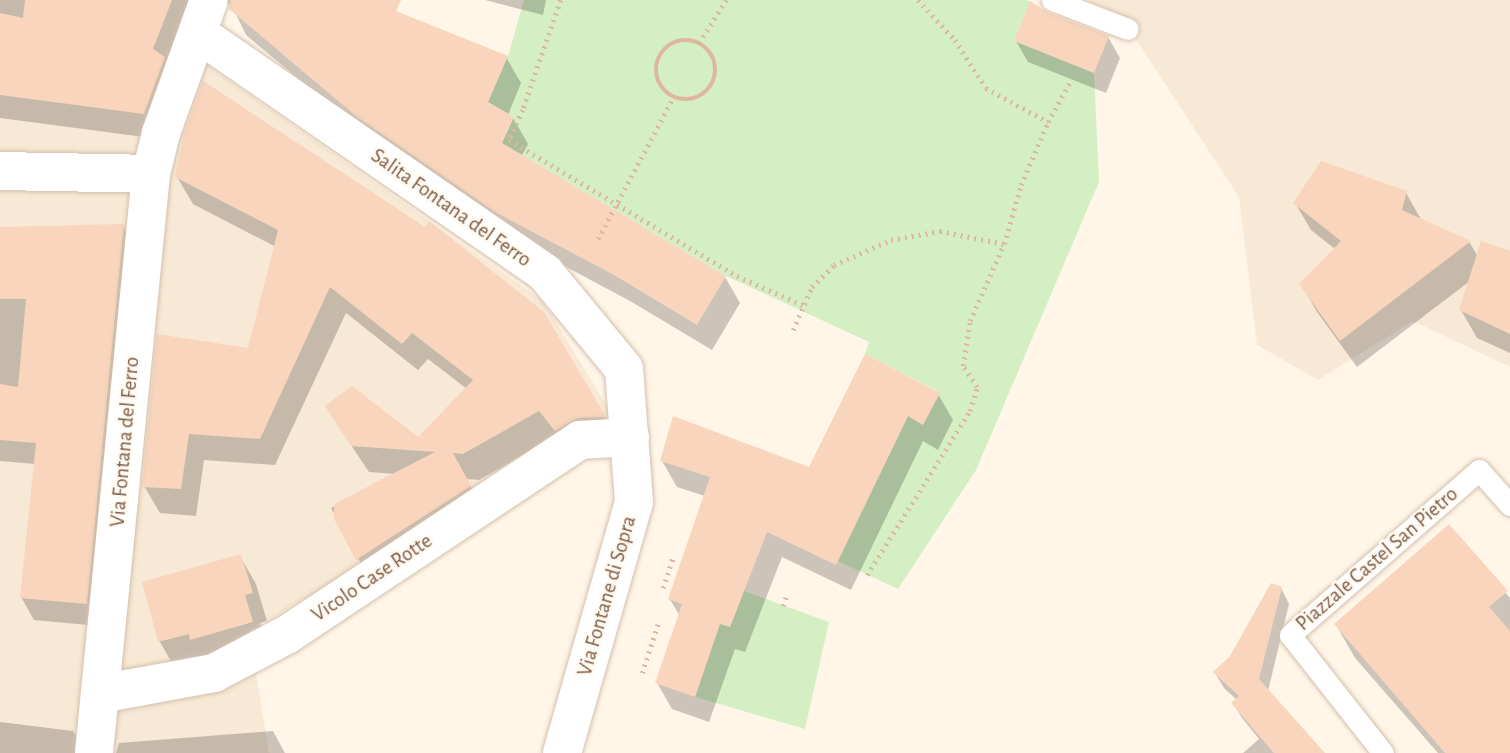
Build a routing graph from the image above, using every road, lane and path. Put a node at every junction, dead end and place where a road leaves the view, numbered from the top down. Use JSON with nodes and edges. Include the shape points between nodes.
{"nodes":[{"id":1,"x":561,"y":0,"type":"edge"},
{"id":2,"x":726,"y":0,"type":"edge"},
{"id":3,"x":918,"y":0,"type":"edge"},
{"id":4,"x":1052,"y":0,"type":"edge"},
{"id":5,"x":204,"y":17,"type":"edge"},
{"id":6,"x":1128,"y":29,"type":"dead end"},
{"id":7,"x":699,"y":43,"type":"junction"},
{"id":8,"x":1070,"y":82,"type":"dead end"},
{"id":9,"x":673,"y":98,"type":"junction"},
{"id":10,"x":1048,"y":122,"type":"junction"},
{"id":11,"x":0,"y":171,"type":"edge"},
{"id":12,"x":151,"y":174,"type":"junction"},
{"id":13,"x":617,"y":205,"type":"junction"},
{"id":14,"x":598,"y":239,"type":"dead end"},
{"id":15,"x":1004,"y":244,"type":"junction"},
{"id":16,"x":803,"y":305,"type":"junction"},
{"id":17,"x":793,"y":330,"type":"dead end"},
{"id":18,"x":630,"y":437,"type":"junction"},
{"id":19,"x":1510,"y":505,"type":"edge"},
{"id":20,"x":673,"y":557,"type":"dead end"},
{"id":21,"x":867,"y":575,"type":"dead end"},
{"id":22,"x":663,"y":588,"type":"dead end"},
{"id":23,"x":787,"y":594,"type":"dead end"},
{"id":24,"x":783,"y":606,"type":"dead end"},
{"id":25,"x":659,"y":621,"type":"dead end"},
{"id":26,"x":642,"y":673,"type":"dead end"},
{"id":27,"x":100,"y":694,"type":"junction"},
{"id":28,"x":94,"y":753,"type":"edge"},
{"id":29,"x":562,"y":753,"type":"edge"},
{"id":30,"x":1383,"y":753,"type":"edge"}],
"edges":[{"from":1,"to":13,"type":"path","via":[[509,140]]},
{"from":2,"to":7,"type":"path"},
{"from":3,"to":10,"type":"path","via":[[955,40],[986,88]]},
{"from":4,"to":6,"type":"lane"},
{"from":5,"to":12,"type":"street","name":"Via Fontana del Ferro","via":[[161,133]]},
{"from":5,"to":18,"type":"street","name":"Salita Fontana del Ferro","via":[[545,273],[624,369]]},
{"from":7,"to":9,"type":"path","via":[[676,42],[659,57],[657,80]]},
{"from":7,"to":9,"type":"path","via":[[715,60],[713,84],[696,99]]},
{"from":8,"to":10,"type":"path"},
{"from":9,"to":13,"type":"path"},
{"from":10,"to":15,"type":"path","via":[[1021,185]]},
{"from":11,"to":12,"type":"street"},
{"from":12,"to":27,"type":"street","name":"Via Fontana del Ferro"},
{"from":13,"to":14,"type":"path"},
{"from":13,"to":16,"type":"path","via":[[737,276]]},
{"from":15,"to":16,"type":"path","via":[[940,231],[891,240],[834,265],[812,287]]},
{"from":15,"to":21,"type":"path","via":[[970,321],[964,366],[977,387],[970,411]]},
{"from":16,"to":17,"type":"path"},
{"from":18,"to":27,"type":"street","name":"Vicolo Case Rotte","via":[[580,440],[288,634],[214,673]]},
{"from":18,"to":29,"type":"street","name":"Via Fontane di Sopra","via":[[634,502]]},
{"from":19,"to":30,"type":"lane","name":"Piazzale Castel San Pietro","via":[[1479,470],[1290,635]]},
{"from":20,"to":22,"type":"path"},
{"from":23,"to":24,"type":"path"},
{"from":25,"to":26,"type":"path"},
{"from":27,"to":28,"type":"street","name":"Via Fontana del Ferro"}]}
